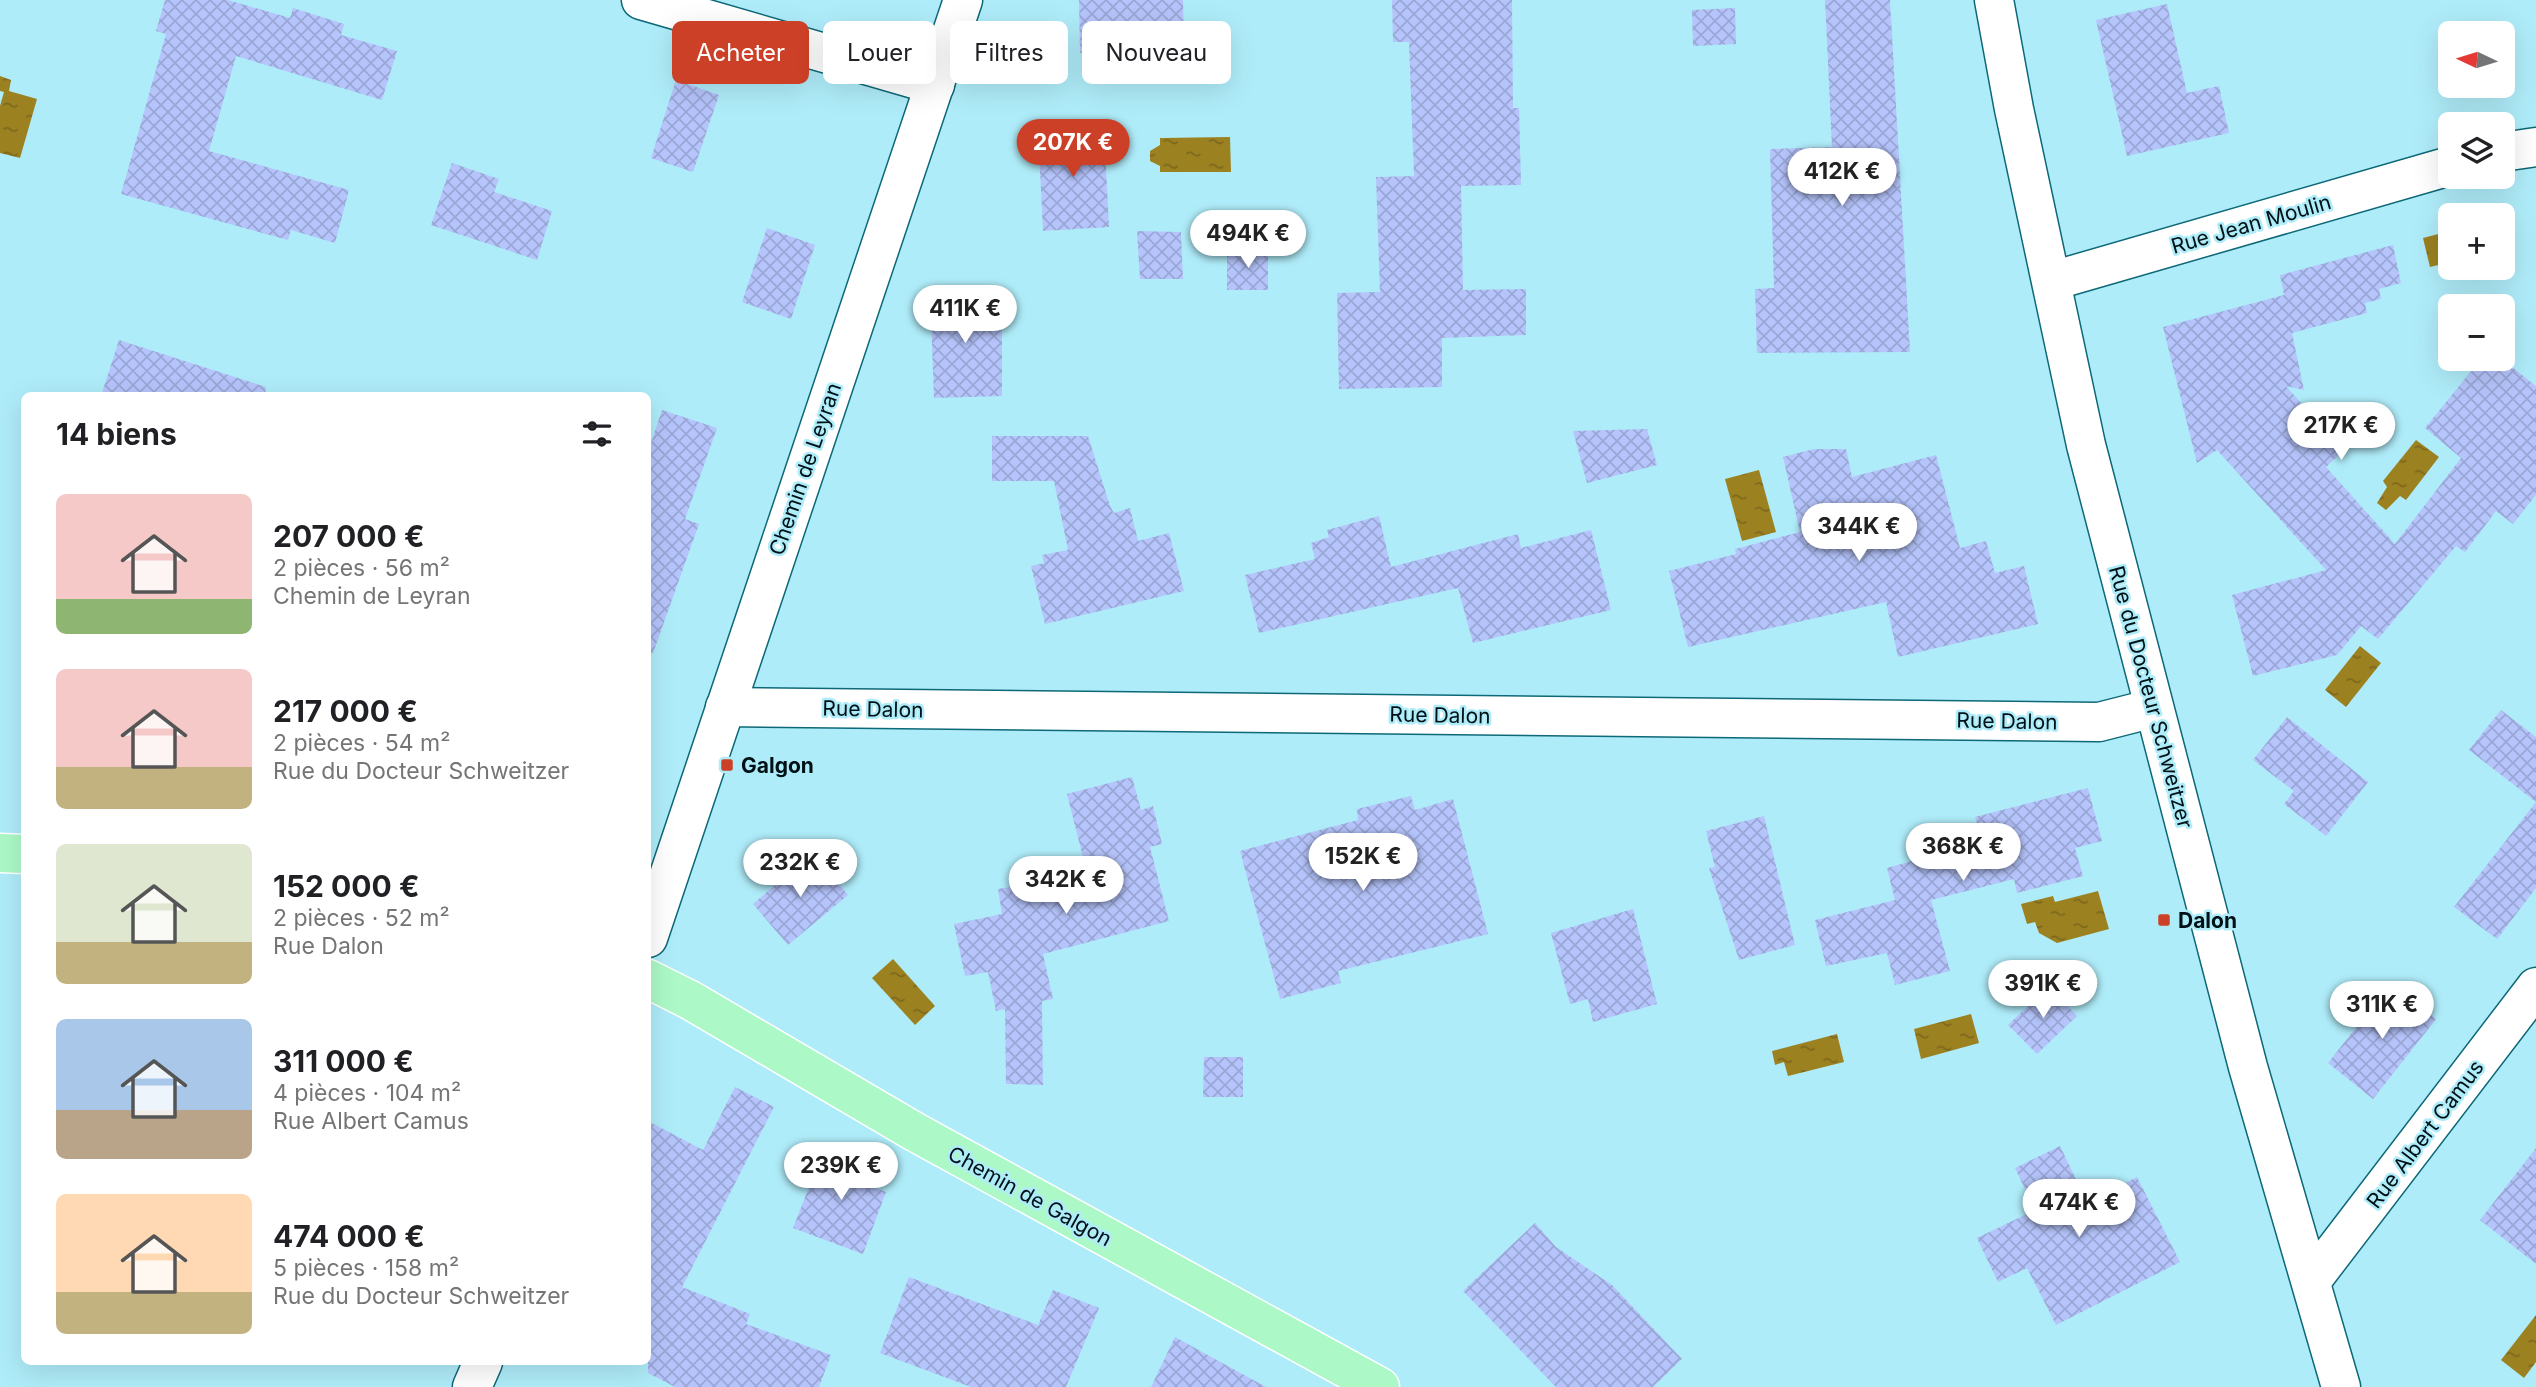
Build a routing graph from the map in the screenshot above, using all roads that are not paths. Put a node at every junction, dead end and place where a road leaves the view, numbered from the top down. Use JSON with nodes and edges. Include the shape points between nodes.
{"nodes":[{"id":1,"x":640,"y":0,"type":"edge"},
{"id":2,"x":963,"y":0,"type":"edge"},
{"id":3,"x":1994,"y":0,"type":"edge"},
{"id":4,"x":934,"y":85,"type":"junction"},
{"id":5,"x":2536,"y":147,"type":"edge"},
{"id":6,"x":2515,"y":150,"type":"edge"},
{"id":7,"x":2438,"y":169,"type":"edge"},
{"id":8,"x":2052,"y":281,"type":"junction"},
{"id":9,"x":725,"y":708,"type":"junction"},
{"id":10,"x":2154,"y":708,"type":"junction"},
{"id":11,"x":0,"y":853,"type":"edge"},
{"id":12,"x":21,"y":854,"type":"edge"},
{"id":13,"x":651,"y":928,"type":"edge"},
{"id":14,"x":651,"y":980,"type":"edge"},
{"id":15,"x":2536,"y":987,"type":"edge"},
{"id":16,"x":2312,"y":1280,"type":"junction"},
{"id":17,"x":482,"y":1365,"type":"edge"},
{"id":18,"x":472,"y":1387,"type":"edge"},
{"id":19,"x":1380,"y":1387,"type":"edge"},
{"id":20,"x":2340,"y":1387,"type":"edge"}],
"edges":[{"from":1,"to":4,"type":"street"},
{"from":2,"to":4,"type":"street","name":"Chemin de Leyran"},
{"from":3,"to":8,"type":"street","name":"Rue du Docteur Schweitzer"},
{"from":4,"to":9,"type":"street","name":"Chemin de Leyran"},
{"from":5,"to":6,"type":"street"},
{"from":7,"to":8,"type":"street","name":"Rue Jean Moulin"},
{"from":8,"to":10,"type":"street","name":"Rue du Docteur Schweitzer","via":[[2086,445]]},
{"from":9,"to":10,"type":"street","name":"Rue Dalon","via":[[2085,722]]},
{"from":9,"to":13,"type":"street","name":"Chemin de Leyran"},
{"from":10,"to":16,"type":"street","name":"Rue du Docteur Schweitzer","via":[[2248,1067]]},
{"from":11,"to":12,"type":"main road"},
{"from":14,"to":19,"type":"main road","name":"Chemin de Galgon","via":[[915,1132]]},
{"from":15,"to":16,"type":"street","name":"Rue Albert Camus"},
{"from":16,"to":20,"type":"street","name":"Rue du Docteur Schweitzer"},
{"from":17,"to":18,"type":"street"}]}
